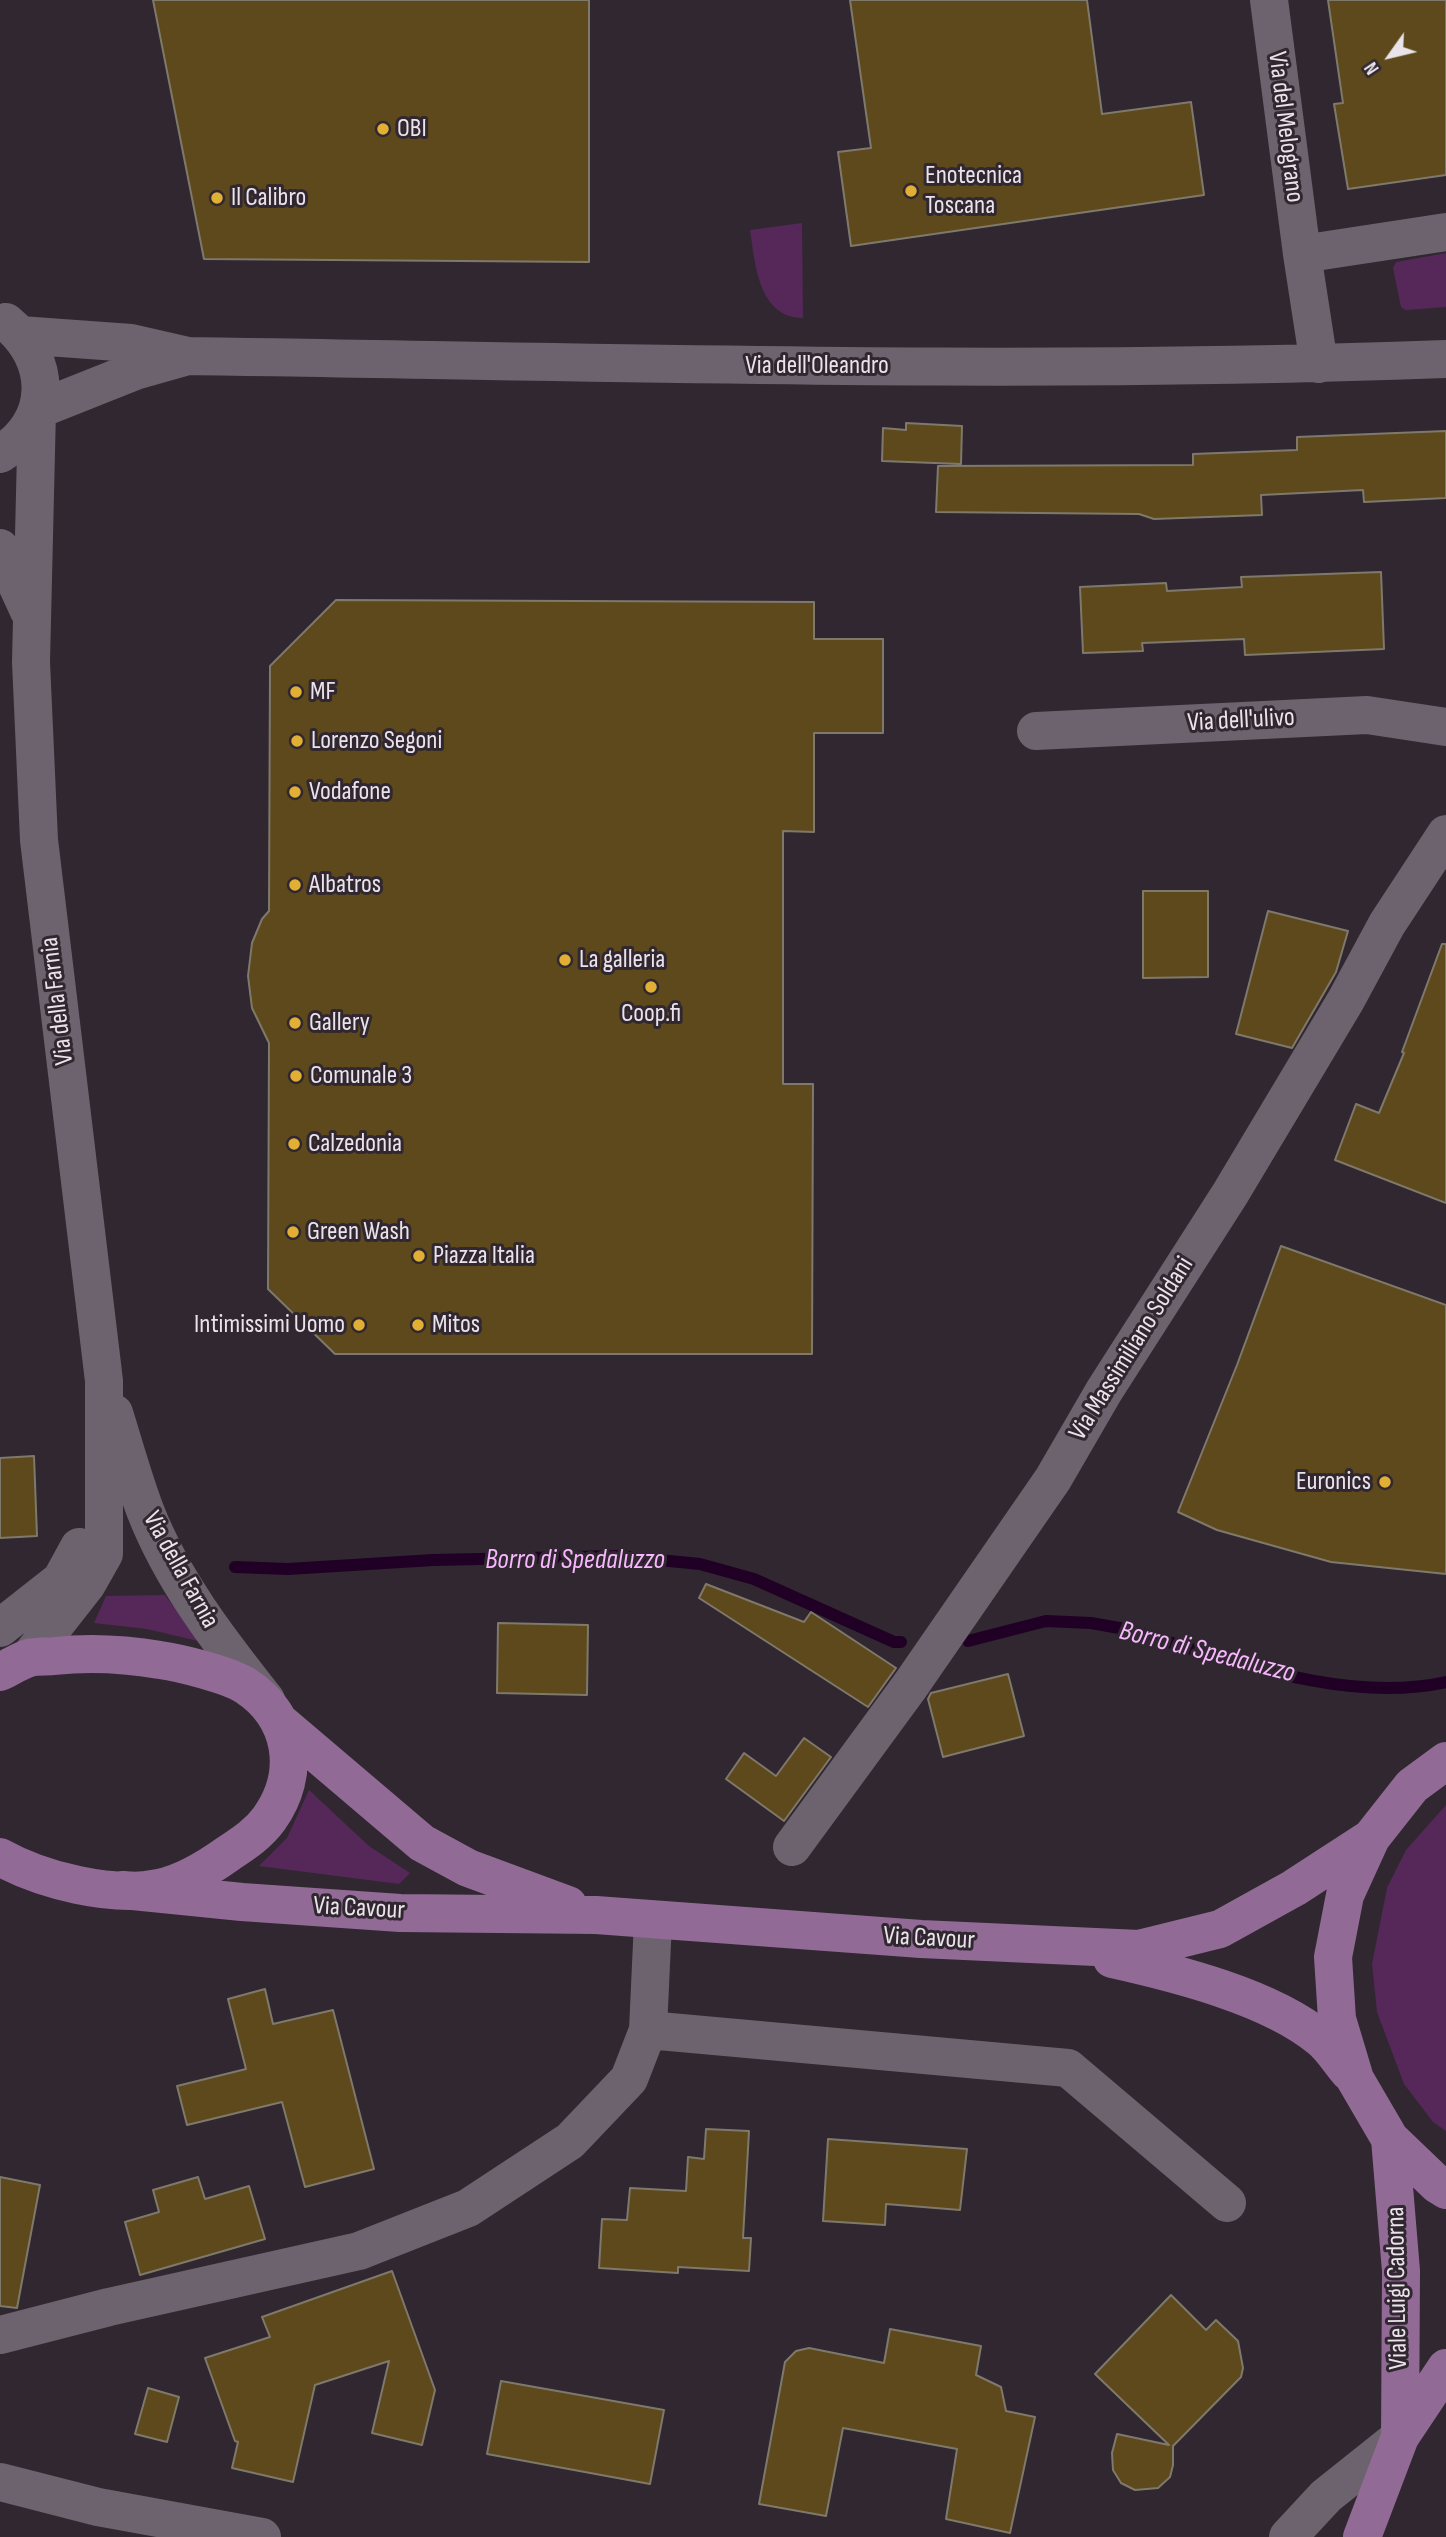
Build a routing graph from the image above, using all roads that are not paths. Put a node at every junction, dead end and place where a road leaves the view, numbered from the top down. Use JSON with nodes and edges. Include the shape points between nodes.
{"nodes":[{"id":1,"x":1269,"y":0,"type":"edge"},
{"id":2,"x":1446,"y":232,"type":"edge"},
{"id":3,"x":1302,"y":254,"type":"junction"},
{"id":4,"x":7,"y":321,"type":"edge"},
{"id":5,"x":188,"y":356,"type":"junction"},
{"id":6,"x":1446,"y":359,"type":"edge"},
{"id":7,"x":1319,"y":364,"type":"junction"},
{"id":8,"x":37,"y":410,"type":"junction"},
{"id":9,"x":0,"y":454,"type":"edge"},
{"id":10,"x":0,"y":548,"type":"edge"},
{"id":11,"x":33,"y":620,"type":"junction"},
{"id":12,"x":1446,"y":727,"type":"edge"},
{"id":13,"x":1035,"y":731,"type":"dead end"},
{"id":14,"x":1446,"y":834,"type":"edge"},
{"id":15,"x":104,"y":1381,"type":"junction"},
{"id":16,"x":102,"y":1505,"type":"junction"},
{"id":17,"x":0,"y":1628,"type":"edge"},
{"id":18,"x":10,"y":1664,"type":"edge"},
{"id":19,"x":276,"y":1715,"type":"junction"},
{"id":20,"x":1446,"y":1761,"type":"edge"},
{"id":21,"x":1371,"y":1838,"type":"junction"},
{"id":22,"x":792,"y":1847,"type":"dead end"},
{"id":23,"x":5,"y":1861,"type":"edge"},
{"id":24,"x":123,"y":1890,"type":"junction"},
{"id":25,"x":596,"y":1915,"type":"junction"},
{"id":26,"x":653,"y":1921,"type":"junction"},
{"id":27,"x":1052,"y":1945,"type":"junction"},
{"id":28,"x":648,"y":2030,"type":"junction"},
{"id":29,"x":1355,"y":2079,"type":"junction"},
{"id":30,"x":1390,"y":2138,"type":"junction"},
{"id":31,"x":1446,"y":2190,"type":"edge"},
{"id":32,"x":1227,"y":2203,"type":"dead end"},
{"id":33,"x":0,"y":2335,"type":"edge"},
{"id":34,"x":1446,"y":2368,"type":"edge"},
{"id":35,"x":1400,"y":2437,"type":"junction"},
{"id":36,"x":0,"y":2483,"type":"edge"},
{"id":37,"x":262,"y":2537,"type":"edge"},
{"id":38,"x":1288,"y":2537,"type":"edge"},
{"id":39,"x":1362,"y":2537,"type":"edge"}],
"edges":[{"from":1,"to":3,"type":"street","name":"Via del Melograno"},
{"from":2,"to":3,"type":"street"},
{"from":3,"to":7,"type":"street","name":"Via del Melograno"},
{"from":4,"to":5,"type":"street","name":"Via dell'Oleandro"},
{"from":4,"to":8,"type":"street","name":"Via della Farnia","via":[[32,351],[39,370]]},
{"from":5,"to":7,"type":"street","name":"Via dell'Oleandro","via":[[793,367]]},
{"from":5,"to":8,"type":"street","name":"Via dell'Oleandro","via":[[135,371]]},
{"from":6,"to":7,"type":"street","name":"Via dell'Oleandro"},
{"from":8,"to":9,"type":"street","name":"Via della Farnia","via":[[28,430]]},
{"from":8,"to":11,"type":"street","name":"Via della Farnia"},
{"from":10,"to":11,"type":"street","name":"Via della Farnia"},
{"from":11,"to":15,"type":"street","name":"Via della Farnia","via":[[39,840]]},
{"from":12,"to":13,"type":"street","name":"Via dell'ulivo","via":[[1367,715]]},
{"from":14,"to":22,"type":"street","name":"Via Massimiliano Soldani","via":[[1387,924],[1230,1194],[1053,1479]]},
{"from":15,"to":16,"type":"street","name":"Via della Farnia"},
{"from":15,"to":19,"type":"street","name":"Via della Farnia","via":[[146,1511],[166,1555]]},
{"from":16,"to":17,"type":"street","name":"Via della Farnia","via":[[61,1580]]},
{"from":16,"to":18,"type":"street","name":"Via della Farnia","via":[[104,1554],[88,1584]]},
{"from":18,"to":19,"type":"main road","name":"Via Cavour","via":[[91,1652],[169,1662],[244,1684]]},
{"from":19,"to":24,"type":"main road","name":"Via Cavour","via":[[288,1742],[289,1768],[284,1794],[269,1819],[254,1836],[179,1882],[157,1889]]},
{"from":19,"to":25,"type":"main road","name":"Via Cavour","via":[[422,1843],[468,1868]]},
{"from":20,"to":21,"type":"main road","via":[[1412,1786]]},
{"from":21,"to":27,"type":"main road","name":"Via Cavour","via":[[1220,1929],[1139,1949]]},
{"from":21,"to":29,"type":"main road","via":[[1345,1895],[1334,1956],[1337,2019]]},
{"from":23,"to":24,"type":"main road","name":"Via Cavour","via":[[36,1874]]},
{"from":24,"to":25,"type":"main road","name":"Via Cavour","via":[[400,1913]]},
{"from":25,"to":26,"type":"main road","name":"Via Cavour"},
{"from":26,"to":27,"type":"main road","name":"Via Cavour"},
{"from":26,"to":28,"type":"street"},
{"from":27,"to":29,"type":"main road","name":"Via Cavour","via":[[1174,1973],[1276,2011],[1322,2040]]},
{"from":28,"to":32,"type":"street","via":[[1068,2068]]},
{"from":28,"to":33,"type":"street","via":[[629,2079],[570,2141],[468,2208],[359,2251]]},
{"from":29,"to":30,"type":"main road"},
{"from":30,"to":31,"type":"main road"},
{"from":30,"to":35,"type":"main road","name":"Viale Luigi Cadorna","via":[[1401,2272]]},
{"from":34,"to":35,"type":"main road","name":"Viale Luigi Cadorna"},
{"from":35,"to":38,"type":"street","via":[[1326,2497]]},
{"from":35,"to":39,"type":"main road","name":"Viale Luigi Cadorna"},
{"from":36,"to":37,"type":"street","via":[[97,2507]]}]}
